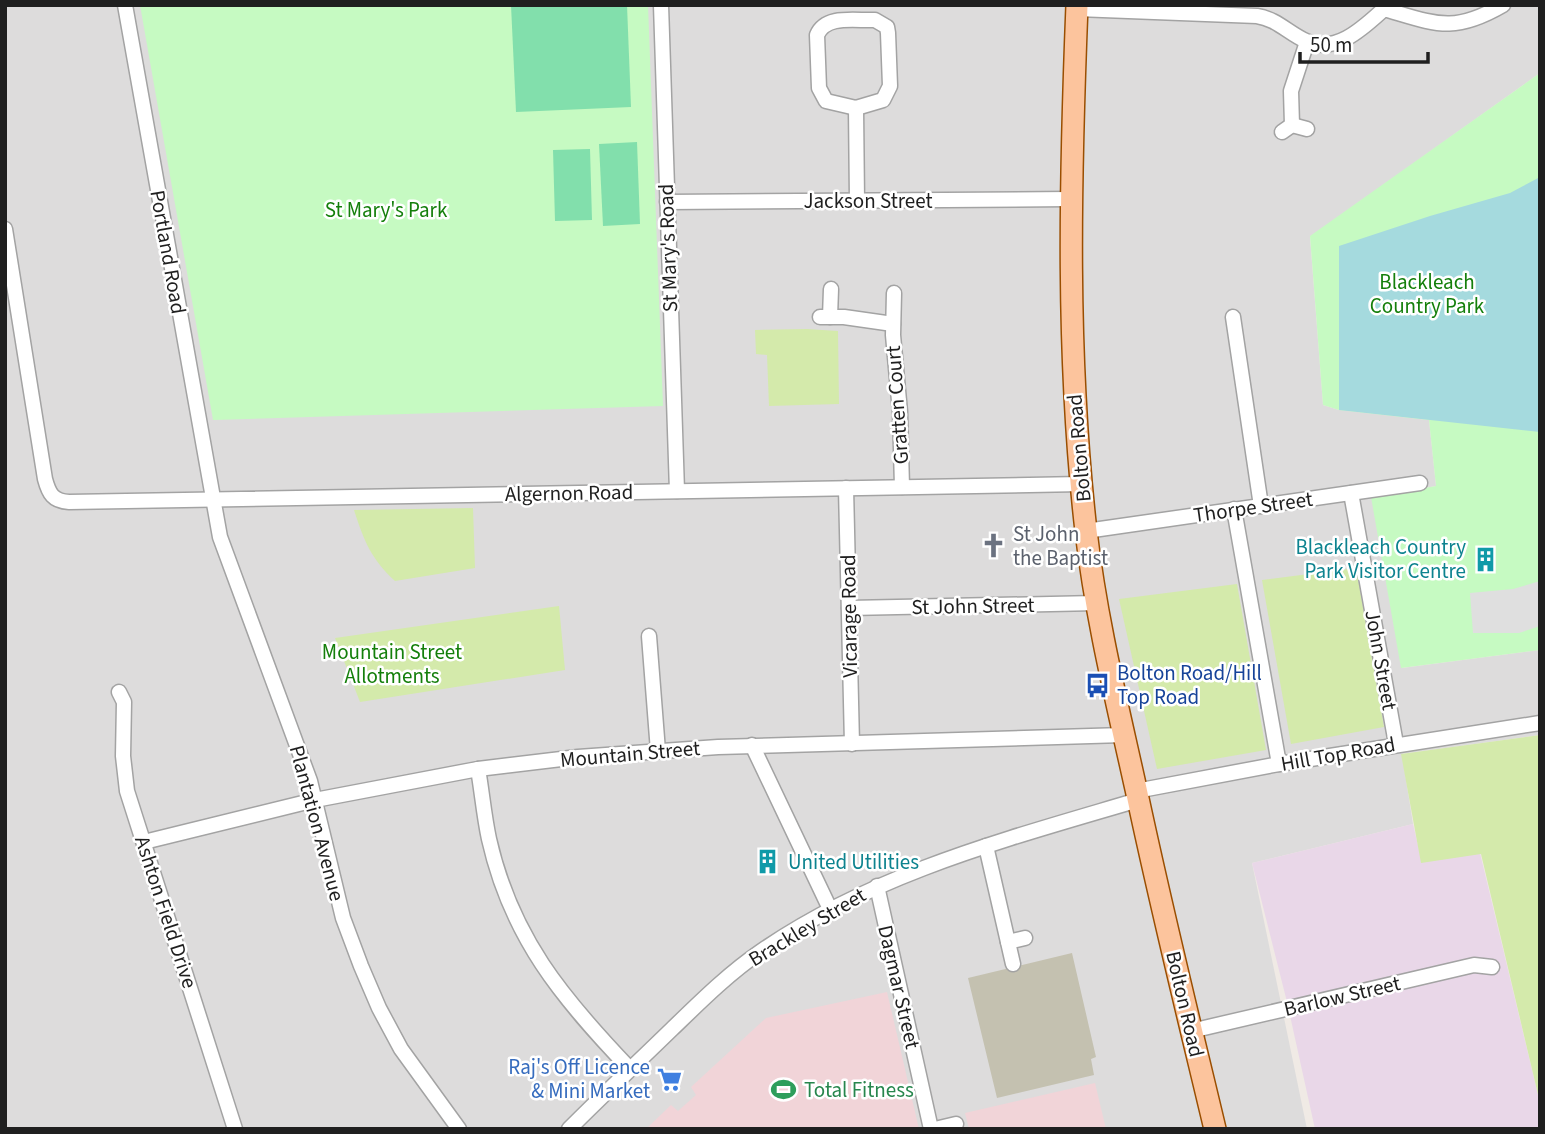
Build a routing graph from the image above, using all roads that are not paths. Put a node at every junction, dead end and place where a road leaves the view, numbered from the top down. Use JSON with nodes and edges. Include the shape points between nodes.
{"nodes":[{"id":1,"x":125,"y":5,"type":"edge"},
{"id":2,"x":661,"y":5,"type":"edge"},
{"id":3,"x":1503,"y":5,"type":"edge"},
{"id":4,"x":1077,"y":7,"type":"edge"},
{"id":5,"x":1384,"y":7,"type":"edge"},
{"id":6,"x":1228,"y":10,"type":"edge"},
{"id":7,"x":1307,"y":42,"type":"junction"},
{"id":8,"x":856,"y":108,"type":"junction"},
{"id":9,"x":1307,"y":129,"type":"dead end"},
{"id":10,"x":1070,"y":199,"type":"junction"},
{"id":11,"x":857,"y":201,"type":"junction"},
{"id":12,"x":667,"y":202,"type":"junction"},
{"id":13,"x":5,"y":229,"type":"edge"},
{"id":14,"x":831,"y":289,"type":"dead end"},
{"id":15,"x":894,"y":293,"type":"dead end"},
{"id":16,"x":1234,"y":317,"type":"dead end"},
{"id":17,"x":893,"y":324,"type":"junction"},
{"id":18,"x":1239,"y":356,"type":"junction"},
{"id":19,"x":1222,"y":358,"type":"dead end"},
{"id":20,"x":1420,"y":483,"type":"dead end"},
{"id":21,"x":1082,"y":484,"type":"junction"},
{"id":22,"x":902,"y":487,"type":"junction"},
{"id":23,"x":846,"y":488,"type":"junction"},
{"id":24,"x":677,"y":491,"type":"junction"},
{"id":25,"x":1350,"y":493,"type":"junction"},
{"id":26,"x":212,"y":499,"type":"junction"},
{"id":27,"x":1261,"y":506,"type":"junction"},
{"id":28,"x":1234,"y":509,"type":"junction"},
{"id":29,"x":1086,"y":531,"type":"junction"},
{"id":30,"x":1097,"y":603,"type":"junction"},
{"id":31,"x":849,"y":608,"type":"junction"},
{"id":32,"x":649,"y":636,"type":"dead end"},
{"id":33,"x":119,"y":692,"type":"dead end"},
{"id":34,"x":1540,"y":723,"type":"edge"},
{"id":35,"x":1124,"y":735,"type":"junction"},
{"id":36,"x":852,"y":744,"type":"junction"},
{"id":37,"x":1396,"y":744,"type":"junction"},
{"id":38,"x":752,"y":746,"type":"junction"},
{"id":39,"x":658,"y":751,"type":"junction"},
{"id":40,"x":1279,"y":764,"type":"junction"},
{"id":41,"x":478,"y":769,"type":"junction"},
{"id":42,"x":1137,"y":795,"type":"junction"},
{"id":43,"x":314,"y":800,"type":"junction"},
{"id":44,"x":144,"y":842,"type":"junction"},
{"id":45,"x":986,"y":846,"type":"junction"},
{"id":46,"x":877,"y":886,"type":"junction"},
{"id":47,"x":830,"y":909,"type":"junction"},
{"id":48,"x":1025,"y":938,"type":"dead end"},
{"id":49,"x":1008,"y":942,"type":"junction"},
{"id":50,"x":1013,"y":964,"type":"dead end"},
{"id":51,"x":1492,"y":967,"type":"dead end"},
{"id":52,"x":1191,"y":1031,"type":"junction"},
{"id":53,"x":630,"y":1069,"type":"junction"},
{"id":54,"x":956,"y":1124,"type":"dead end"},
{"id":55,"x":235,"y":1129,"type":"edge"},
{"id":56,"x":459,"y":1129,"type":"edge"},
{"id":57,"x":569,"y":1129,"type":"edge"},
{"id":58,"x":933,"y":1129,"type":"edge"},
{"id":59,"x":1215,"y":1129,"type":"edge"}],
"edges":[{"from":1,"to":26,"type":"street","name":"Portland Road"},
{"from":2,"to":12,"type":"street","name":"St Mary's Road"},
{"from":3,"to":5,"type":"street","via":[[1452,26]]},
{"from":4,"to":6,"type":"street"},
{"from":4,"to":10,"type":"main road","name":"Bolton Road"},
{"from":5,"to":7,"type":"street","via":[[1347,39]]},
{"from":6,"to":7,"type":"street","via":[[1269,18]]},
{"from":7,"to":9,"type":"street","via":[[1291,91],[1287,129]]},
{"from":8,"to":8,"type":"street","via":[[821,96],[817,35],[826,23],[875,20],[887,27],[890,86],[883,100]]},
{"from":8,"to":11,"type":"street"},
{"from":10,"to":11,"type":"street","name":"Jackson Street"},
{"from":10,"to":21,"type":"main road","name":"Bolton Road","via":[[1071,334]]},
{"from":11,"to":12,"type":"street","name":"Jackson Street"},
{"from":12,"to":24,"type":"street","name":"St Mary's Road"},
{"from":13,"to":26,"type":"street","name":"Algernon Road","via":[[50,494],[69,502]]},
{"from":14,"to":17,"type":"street","name":"Gratten Court","via":[[825,317]]},
{"from":15,"to":17,"type":"street","name":"Gratten Court"},
{"from":16,"to":18,"type":"street"},
{"from":17,"to":22,"type":"street","name":"Gratten Court"},
{"from":18,"to":19,"type":"street"},
{"from":18,"to":27,"type":"street"},
{"from":20,"to":25,"type":"street","name":"Thorpe Street"},
{"from":21,"to":22,"type":"street","name":"Algernon Road"},
{"from":21,"to":29,"type":"main road","name":"Bolton Road"},
{"from":22,"to":23,"type":"street","name":"Algernon Road"},
{"from":23,"to":24,"type":"street","name":"Algernon Road"},
{"from":23,"to":31,"type":"street","name":"Vicarage Road"},
{"from":24,"to":26,"type":"street","name":"Algernon Road"},
{"from":25,"to":27,"type":"street","name":"Thorpe Street"},
{"from":25,"to":37,"type":"street","name":"John Street"},
{"from":26,"to":43,"type":"street","name":"Plantation Avenue","via":[[220,537]]},
{"from":27,"to":28,"type":"street","name":"Thorpe Street"},
{"from":28,"to":29,"type":"street","name":"Thorpe Street"},
{"from":28,"to":40,"type":"street"},
{"from":29,"to":30,"type":"main road","name":"Bolton Road"},
{"from":30,"to":31,"type":"street","name":"St John Street"},
{"from":30,"to":35,"type":"main road","name":"Bolton Road"},
{"from":31,"to":36,"type":"street","name":"Vicarage Road"},
{"from":32,"to":39,"type":"street"},
{"from":33,"to":44,"type":"street","name":"Ashton Field Drive","via":[[124,702],[124,774]]},
{"from":34,"to":37,"type":"street","name":"Hill Top Road"},
{"from":35,"to":36,"type":"street","name":"Mountain Street"},
{"from":35,"to":42,"type":"main road","name":"Bolton Road"},
{"from":36,"to":38,"type":"street","name":"Mountain Street"},
{"from":37,"to":40,"type":"street","name":"Hill Top Road"},
{"from":38,"to":39,"type":"street","name":"Mountain Street"},
{"from":38,"to":47,"type":"street"},
{"from":39,"to":41,"type":"street","name":"Mountain Street"},
{"from":40,"to":42,"type":"street","name":"Hill Top Road"},
{"from":41,"to":43,"type":"street","name":"Mountain Street"},
{"from":41,"to":53,"type":"street","via":[[489,839],[517,921],[562,994]]},
{"from":42,"to":45,"type":"street","name":"Brackley Street"},
{"from":42,"to":52,"type":"main road","name":"Bolton Road"},
{"from":43,"to":44,"type":"street","name":"Mountain Street"},
{"from":43,"to":56,"type":"street","name":"Plantation Avenue","via":[[343,918],[379,1008],[401,1049]]},
{"from":44,"to":55,"type":"street","name":"Ashton Field Drive"},
{"from":45,"to":46,"type":"street","name":"Brackley Street"},
{"from":45,"to":49,"type":"street"},
{"from":46,"to":47,"type":"street","name":"Brackley Street"},
{"from":46,"to":58,"type":"street","name":"Dagmar Street"},
{"from":47,"to":53,"type":"street","name":"Brackley Street","via":[[734,971]]},
{"from":48,"to":49,"type":"street"},
{"from":49,"to":50,"type":"street"},
{"from":51,"to":52,"type":"street","name":"Barlow Street","via":[[1474,965]]},
{"from":52,"to":59,"type":"main road","name":"Bolton Road"},
{"from":53,"to":57,"type":"street","name":"Brackley Street"},
{"from":54,"to":58,"type":"street","name":"Dagmar Street"}]}
